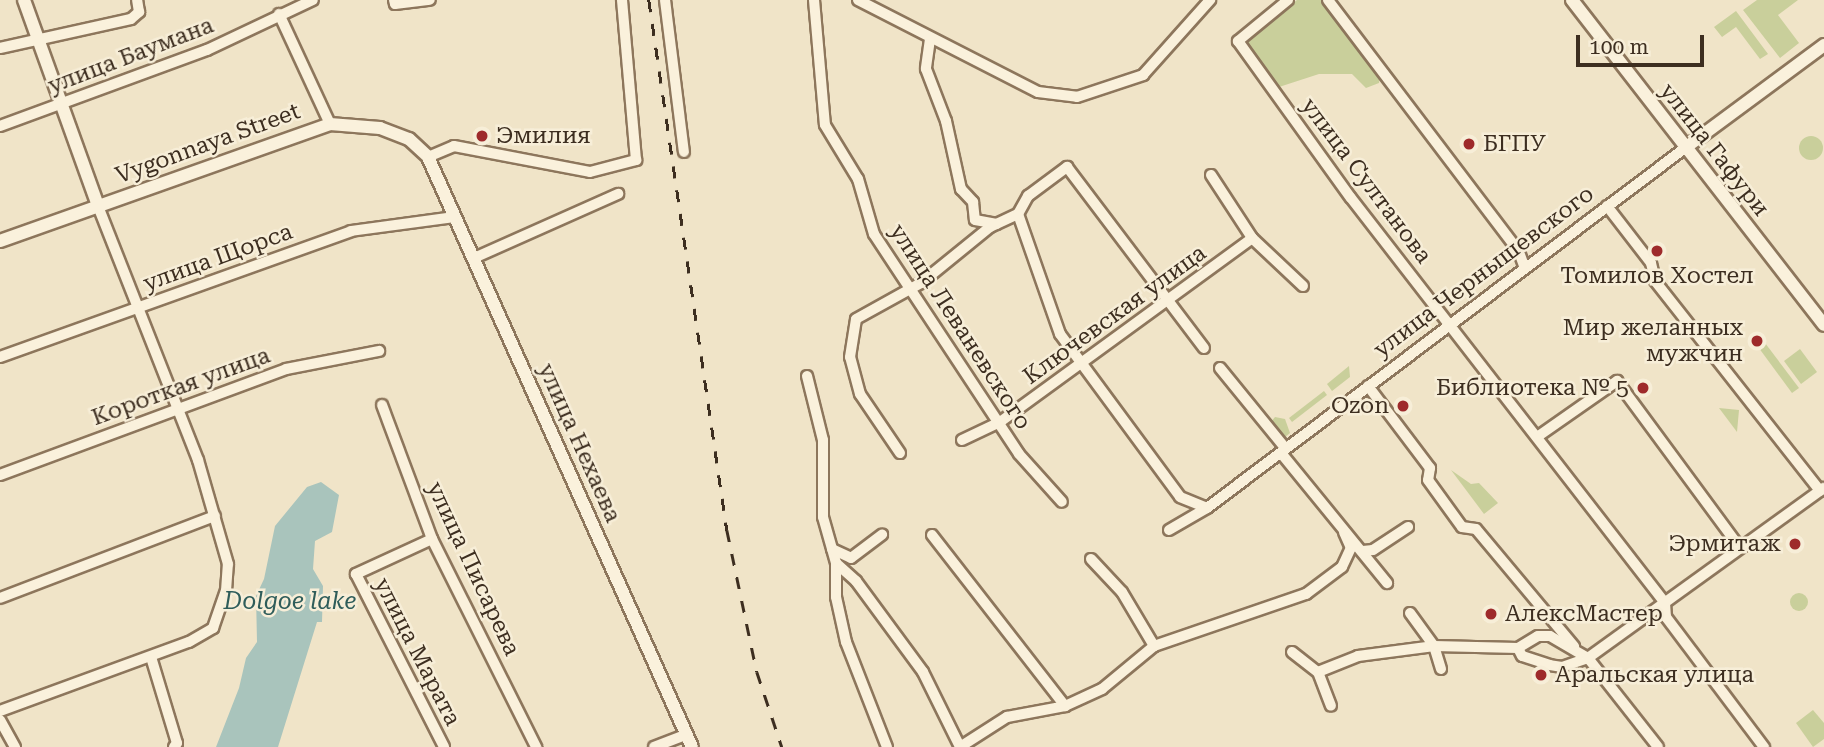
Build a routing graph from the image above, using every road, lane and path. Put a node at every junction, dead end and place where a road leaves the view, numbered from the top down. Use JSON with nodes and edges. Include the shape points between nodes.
{"nodes":[{"id":1,"x":24,"y":0,"type":"edge"},
{"id":2,"x":313,"y":0,"type":"edge"},
{"id":3,"x":394,"y":0,"type":"edge"},
{"id":4,"x":430,"y":0,"type":"edge"},
{"id":5,"x":622,"y":0,"type":"edge"},
{"id":6,"x":666,"y":0,"type":"edge"},
{"id":7,"x":814,"y":0,"type":"edge"},
{"id":8,"x":858,"y":0,"type":"edge"},
{"id":9,"x":1210,"y":0,"type":"edge"},
{"id":10,"x":1288,"y":0,"type":"edge"},
{"id":11,"x":1328,"y":0,"type":"edge"},
{"id":12,"x":1573,"y":0,"type":"edge"},
{"id":13,"x":138,"y":3,"type":"edge"},
{"id":14,"x":279,"y":14,"type":"junction"},
{"id":15,"x":38,"y":39,"type":"junction"},
{"id":16,"x":930,"y":39,"type":"junction"},
{"id":17,"x":1824,"y":46,"type":"edge"},
{"id":18,"x":0,"y":48,"type":"edge"},
{"id":19,"x":62,"y":104,"type":"junction"},
{"id":20,"x":330,"y":124,"type":"junction"},
{"id":21,"x":0,"y":126,"type":"edge"},
{"id":22,"x":1685,"y":148,"type":"junction"},
{"id":23,"x":684,"y":152,"type":"dead end"},
{"id":24,"x":428,"y":156,"type":"junction"},
{"id":25,"x":1211,"y":175,"type":"dead end"},
{"id":26,"x":618,"y":194,"type":"dead end"},
{"id":27,"x":98,"y":206,"type":"junction"},
{"id":28,"x":1607,"y":206,"type":"junction"},
{"id":29,"x":1018,"y":214,"type":"junction"},
{"id":30,"x":455,"y":217,"type":"junction"},
{"id":31,"x":997,"y":224,"type":"junction"},
{"id":32,"x":1252,"y":238,"type":"junction"},
{"id":33,"x":0,"y":240,"type":"edge"},
{"id":34,"x":474,"y":258,"type":"junction"},
{"id":35,"x":1524,"y":266,"type":"junction"},
{"id":36,"x":1303,"y":286,"type":"dead end"},
{"id":37,"x":908,"y":288,"type":"junction"},
{"id":38,"x":1166,"y":300,"type":"junction"},
{"id":39,"x":140,"y":306,"type":"junction"},
{"id":40,"x":1450,"y":322,"type":"junction"},
{"id":41,"x":1824,"y":324,"type":"edge"},
{"id":42,"x":1204,"y":348,"type":"dead end"},
{"id":43,"x":379,"y":351,"type":"dead end"},
{"id":44,"x":0,"y":357,"type":"edge"},
{"id":45,"x":1080,"y":364,"type":"junction"},
{"id":46,"x":1220,"y":368,"type":"dead end"},
{"id":47,"x":807,"y":376,"type":"dead end"},
{"id":48,"x":1368,"y":386,"type":"junction"},
{"id":49,"x":382,"y":405,"type":"dead end"},
{"id":50,"x":177,"y":409,"type":"junction"},
{"id":51,"x":1000,"y":422,"type":"junction"},
{"id":52,"x":1537,"y":437,"type":"junction"},
{"id":53,"x":962,"y":440,"type":"dead end"},
{"id":54,"x":1284,"y":451,"type":"junction"},
{"id":55,"x":900,"y":453,"type":"dead end"},
{"id":56,"x":0,"y":475,"type":"edge"},
{"id":57,"x":1822,"y":489,"type":"edge"},
{"id":58,"x":1062,"y":502,"type":"dead end"},
{"id":59,"x":1207,"y":508,"type":"junction"},
{"id":60,"x":215,"y":516,"type":"junction"},
{"id":61,"x":1408,"y":527,"type":"dead end"},
{"id":62,"x":1169,"y":530,"type":"dead end"},
{"id":63,"x":1344,"y":532,"type":"junction"},
{"id":64,"x":882,"y":535,"type":"dead end"},
{"id":65,"x":932,"y":536,"type":"dead end"},
{"id":66,"x":432,"y":539,"type":"junction"},
{"id":67,"x":1740,"y":548,"type":"junction"},
{"id":68,"x":832,"y":549,"type":"junction"},
{"id":69,"x":1363,"y":551,"type":"junction"},
{"id":70,"x":1091,"y":559,"type":"dead end"},
{"id":71,"x":836,"y":563,"type":"junction"},
{"id":72,"x":1387,"y":583,"type":"dead end"},
{"id":73,"x":0,"y":598,"type":"edge"},
{"id":74,"x":1665,"y":603,"type":"junction"},
{"id":75,"x":1410,"y":613,"type":"dead end"},
{"id":76,"x":1154,"y":646,"type":"junction"},
{"id":77,"x":1434,"y":646,"type":"junction"},
{"id":78,"x":1518,"y":648,"type":"junction"},
{"id":79,"x":1576,"y":649,"type":"junction"},
{"id":80,"x":1292,"y":652,"type":"dead end"},
{"id":81,"x":151,"y":657,"type":"junction"},
{"id":82,"x":1588,"y":658,"type":"junction"},
{"id":83,"x":1441,"y":669,"type":"dead end"},
{"id":84,"x":1318,"y":672,"type":"junction"},
{"id":85,"x":1065,"y":706,"type":"junction"},
{"id":86,"x":1331,"y":706,"type":"dead end"},
{"id":87,"x":0,"y":711,"type":"edge"},
{"id":88,"x":0,"y":720,"type":"edge"},
{"id":89,"x":689,"y":741,"type":"edge"},
{"id":90,"x":15,"y":747,"type":"edge"},
{"id":91,"x":174,"y":747,"type":"edge"},
{"id":92,"x":444,"y":747,"type":"edge"},
{"id":93,"x":536,"y":747,"type":"edge"},
{"id":94,"x":654,"y":747,"type":"edge"},
{"id":95,"x":887,"y":747,"type":"edge"},
{"id":96,"x":960,"y":747,"type":"edge"},
{"id":97,"x":1658,"y":747,"type":"edge"},
{"id":98,"x":1764,"y":747,"type":"edge"}],
"edges":[{"from":1,"to":15,"type":"street"},
{"from":2,"to":14,"type":"street","name":"улица Баумана"},
{"from":3,"to":4,"type":"street","via":[[395,4]]},
{"from":5,"to":24,"type":"street","via":[[636,160],[590,172],[454,146]]},
{"from":6,"to":23,"type":"street"},
{"from":7,"to":37,"type":"street","name":"улица Леваневского","via":[[825,125],[858,179],[874,234]]},
{"from":8,"to":16,"type":"street"},
{"from":9,"to":16,"type":"street","via":[[1143,75],[1077,97],[1038,92]]},
{"from":10,"to":40,"type":"street","name":"улица Султанова","via":[[1238,41],[1351,198]]},
{"from":11,"to":35,"type":"street","via":[[1519,252]]},
{"from":12,"to":22,"type":"street","name":"улица Гафури"},
{"from":13,"to":15,"type":"street","via":[[131,19]]},
{"from":14,"to":19,"type":"street","name":"улица Баумана","via":[[207,50]]},
{"from":14,"to":20,"type":"street"},
{"from":15,"to":18,"type":"street"},
{"from":15,"to":19,"type":"street"},
{"from":16,"to":31,"type":"street","via":[[926,69],[946,121],[961,189],[972,202],[975,220]]},
{"from":17,"to":22,"type":"street","name":"улица Чернышевского"},
{"from":19,"to":21,"type":"street","name":"улица Баумана"},
{"from":19,"to":27,"type":"street"},
{"from":20,"to":24,"type":"street","name":"Vygonnaya Street","via":[[398,133]]},
{"from":20,"to":27,"type":"street","name":"Vygonnaya Street"},
{"from":22,"to":28,"type":"street","name":"улица Чернышевского"},
{"from":22,"to":41,"type":"street","name":"улица Гафури"},
{"from":24,"to":30,"type":"street","name":"улица Нехаева"},
{"from":25,"to":32,"type":"street"},
{"from":26,"to":34,"type":"street"},
{"from":27,"to":33,"type":"street","name":"Vygonnaya Street"},
{"from":27,"to":39,"type":"street"},
{"from":28,"to":35,"type":"street","name":"улица Чернышевского"},
{"from":28,"to":57,"type":"street","via":[[1651,263],[1655,281]]},
{"from":29,"to":31,"type":"street"},
{"from":29,"to":38,"type":"street","via":[[1028,196],[1067,167]]},
{"from":29,"to":45,"type":"street","via":[[1060,334]]},
{"from":30,"to":34,"type":"street","name":"улица Нехаева"},
{"from":30,"to":39,"type":"street","name":"улица Щорса","via":[[351,231]]},
{"from":31,"to":37,"type":"street"},
{"from":32,"to":36,"type":"street"},
{"from":32,"to":38,"type":"street","name":"Ключевская улица"},
{"from":34,"to":89,"type":"street","name":"улица Нехаева"},
{"from":35,"to":40,"type":"street","name":"улица Чернышевского"},
{"from":37,"to":51,"type":"street","name":"улица Леваневского"},
{"from":37,"to":55,"type":"street","via":[[856,319],[850,356],[860,394]]},
{"from":38,"to":42,"type":"street"},
{"from":38,"to":45,"type":"street","name":"Ключевская улица"},
{"from":39,"to":44,"type":"street","name":"улица Щорса"},
{"from":39,"to":50,"type":"street"},
{"from":40,"to":48,"type":"street","name":"улица Чернышевского"},
{"from":40,"to":52,"type":"street","name":"улица Султанова"},
{"from":43,"to":50,"type":"street","name":"Короткая улица","via":[[286,369]]},
{"from":45,"to":51,"type":"street","name":"Ключевская улица"},
{"from":45,"to":59,"type":"street","via":[[1180,497]]},
{"from":46,"to":54,"type":"street"},
{"from":47,"to":68,"type":"street","via":[[823,440],[823,517]]},
{"from":48,"to":54,"type":"street","name":"улица Чернышевского"},
{"from":48,"to":79,"type":"street","via":[[1430,468],[1428,480],[1462,527],[1476,529]]},
{"from":49,"to":66,"type":"street","name":"улица Писарева"},
{"from":50,"to":56,"type":"street","name":"Короткая улица"},
{"from":50,"to":60,"type":"street"},
{"from":51,"to":53,"type":"street","name":"Ключевская улица"},
{"from":51,"to":58,"type":"street","name":"улица Леваневского","via":[[1029,468]]},
{"from":52,"to":67,"type":"street","via":[[1615,380]]},
{"from":52,"to":74,"type":"street","name":"улица Султанова"},
{"from":54,"to":59,"type":"street","name":"улица Чернышевского"},
{"from":54,"to":63,"type":"street"},
{"from":57,"to":67,"type":"street"},
{"from":59,"to":62,"type":"street","name":"улица Чернышевского"},
{"from":60,"to":73,"type":"street"},
{"from":60,"to":81,"type":"street","via":[[228,564],[222,613],[213,628]]},
{"from":61,"to":69,"type":"street","via":[[1373,550]]},
{"from":63,"to":69,"type":"street"},
{"from":63,"to":76,"type":"street","via":[[1351,548],[1342,567],[1306,594]]},
{"from":64,"to":68,"type":"street","via":[[851,558]]},
{"from":65,"to":85,"type":"street"},
{"from":66,"to":92,"type":"street","name":"улица Марата","via":[[356,573]]},
{"from":66,"to":93,"type":"street","name":"улица Писарева"},
{"from":67,"to":74,"type":"street"},
{"from":68,"to":71,"type":"street"},
{"from":69,"to":72,"type":"street"},
{"from":70,"to":76,"type":"street","via":[[1122,592]]},
{"from":71,"to":95,"type":"street","via":[[836,597],[846,642]]},
{"from":71,"to":96,"type":"street","via":[[856,581],[923,672]]},
{"from":74,"to":82,"type":"street"},
{"from":74,"to":98,"type":"street","name":"улица Султанова","via":[[1666,617]]},
{"from":75,"to":77,"type":"street"},
{"from":76,"to":85,"type":"street","via":[[1102,689]]},
{"from":77,"to":78,"type":"street"},
{"from":77,"to":83,"type":"street"},
{"from":77,"to":84,"type":"street","via":[[1358,656]]},
{"from":78,"to":79,"type":"street","via":[[1538,636],[1550,636]]},
{"from":78,"to":82,"type":"street","via":[[1522,656],[1562,667]]},
{"from":79,"to":82,"type":"street"},
{"from":80,"to":84,"type":"street"},
{"from":81,"to":87,"type":"street"},
{"from":81,"to":91,"type":"street","via":[[177,743]]},
{"from":82,"to":97,"type":"street"},
{"from":84,"to":86,"type":"street"},
{"from":85,"to":96,"type":"street","via":[[1007,717]]},
{"from":88,"to":90,"type":"street"},
{"from":89,"to":94,"type":"street"}]}
